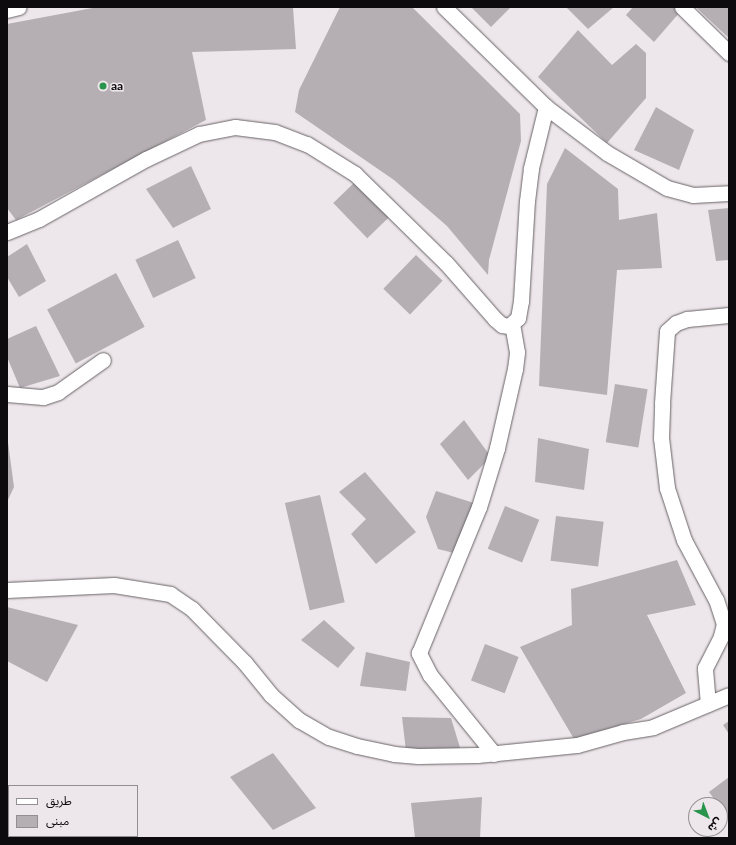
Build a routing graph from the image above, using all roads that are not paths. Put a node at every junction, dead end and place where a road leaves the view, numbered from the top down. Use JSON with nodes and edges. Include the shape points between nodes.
{"nodes":[{"id":1,"x":19,"y":7,"type":"edge"},
{"id":2,"x":444,"y":7,"type":"edge"},
{"id":3,"x":682,"y":7,"type":"edge"},
{"id":4,"x":7,"y":10,"type":"edge"},
{"id":5,"x":729,"y":53,"type":"edge"},
{"id":6,"x":546,"y":108,"type":"junction"},
{"id":7,"x":729,"y":193,"type":"edge"},
{"id":8,"x":7,"y":232,"type":"edge"},
{"id":9,"x":729,"y":315,"type":"edge"},
{"id":10,"x":512,"y":324,"type":"junction"},
{"id":11,"x":103,"y":360,"type":"dead end"},
{"id":12,"x":7,"y":394,"type":"edge"},
{"id":13,"x":7,"y":590,"type":"edge"},
{"id":14,"x":729,"y":695,"type":"edge"},
{"id":15,"x":708,"y":704,"type":"junction"},
{"id":16,"x":494,"y":754,"type":"junction"}],
"edges":[{"from":1,"to":4,"type":"street"},
{"from":2,"to":6,"type":"street"},
{"from":3,"to":5,"type":"street"},
{"from":6,"to":7,"type":"street","via":[[607,153],[667,188],[693,195]]},
{"from":6,"to":10,"type":"street","via":[[531,168],[521,301],[518,318]]},
{"from":8,"to":10,"type":"street","via":[[38,219],[146,159],[199,134],[235,127],[275,132],[307,144],[355,174],[446,263],[495,319],[505,327]]},
{"from":9,"to":15,"type":"street","via":[[687,319],[676,323],[667,331],[662,403],[661,438],[667,488],[684,540],[716,600],[724,624],[721,636],[705,668]]},
{"from":10,"to":16,"type":"street","via":[[517,352],[515,369],[497,448],[479,507],[420,653],[430,675]]},
{"from":11,"to":12,"type":"street","via":[[58,392],[43,398]]},
{"from":13,"to":16,"type":"street","via":[[114,584],[170,594],[192,609],[276,699],[310,728],[357,746],[394,754]]},
{"from":14,"to":15,"type":"street"},
{"from":15,"to":16,"type":"street","via":[[652,727],[577,745]]}]}
